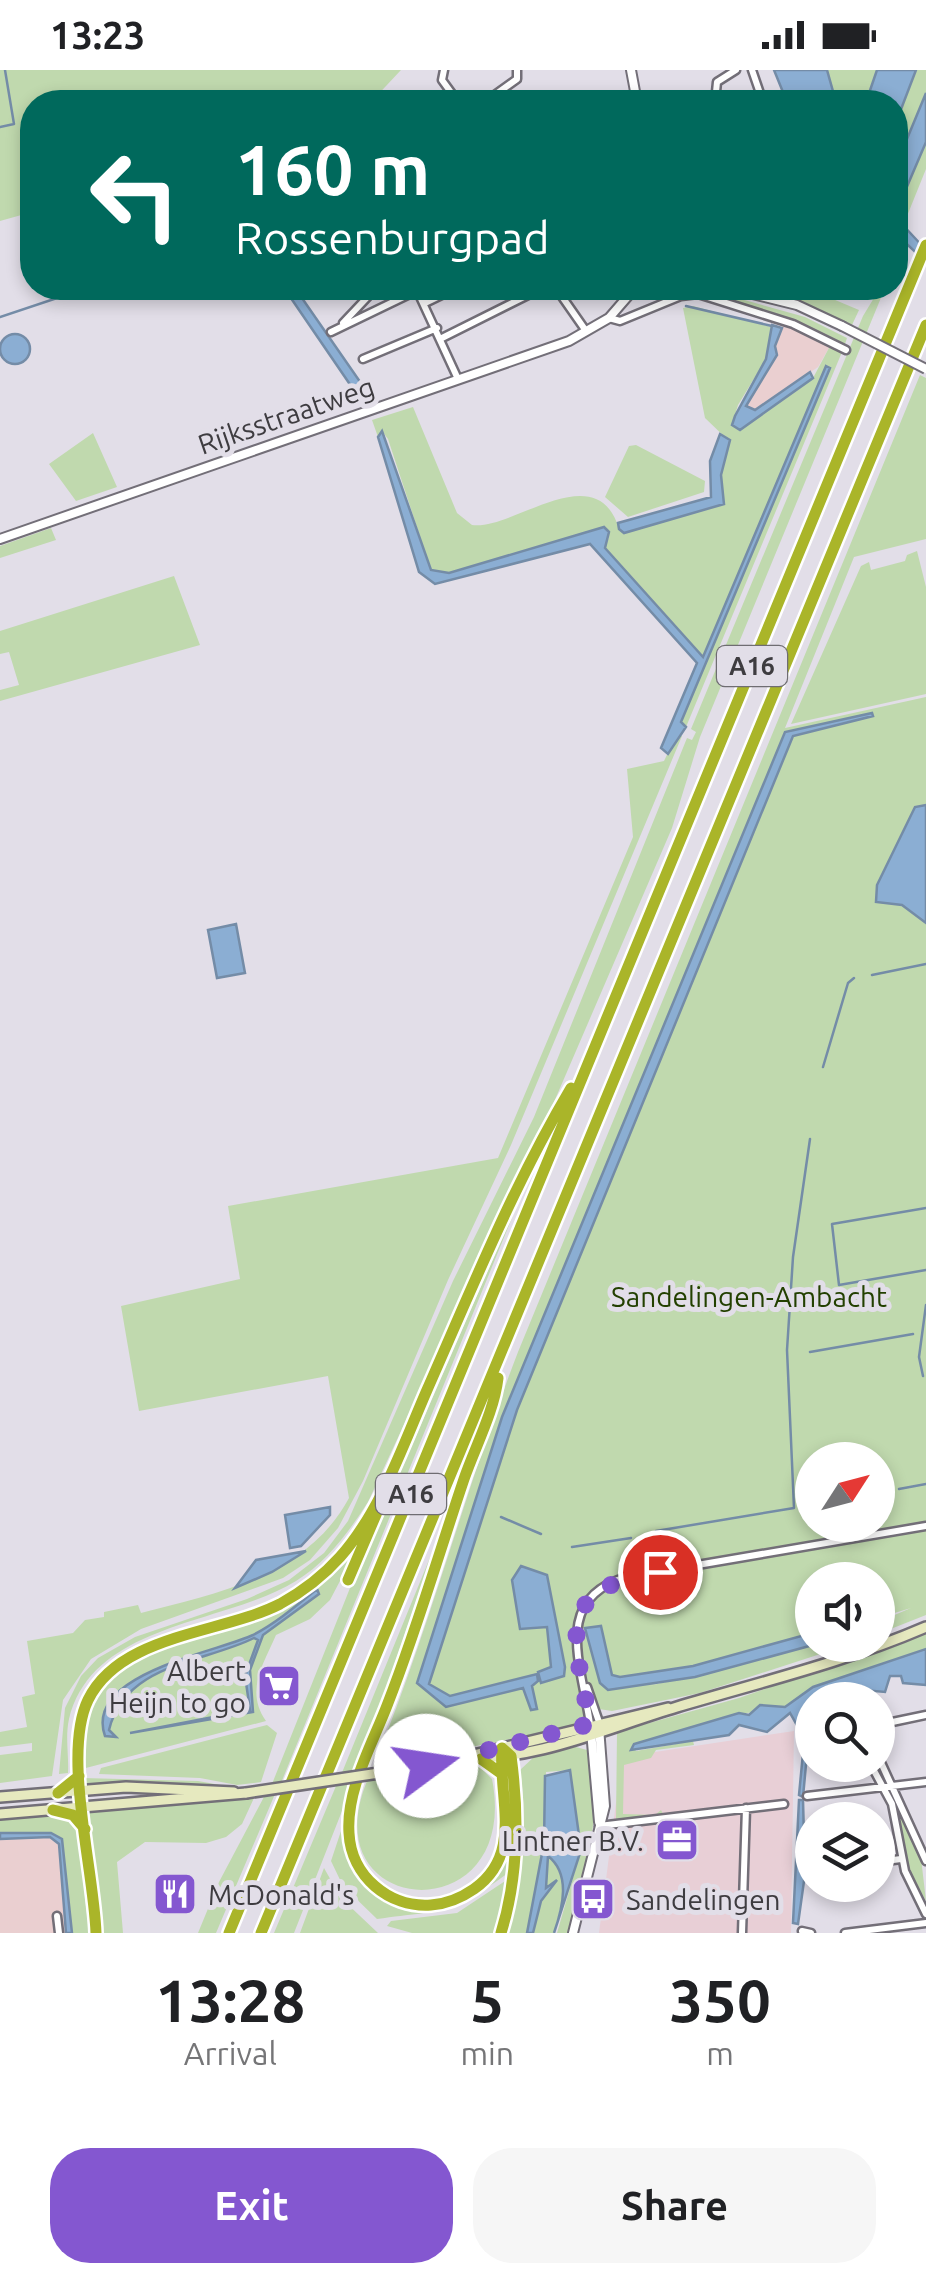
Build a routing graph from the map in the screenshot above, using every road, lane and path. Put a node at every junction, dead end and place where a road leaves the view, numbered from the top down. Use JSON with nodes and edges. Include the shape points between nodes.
{"nodes":[{"id":1,"x":517,"y":70,"type":"edge"},
{"id":2,"x":736,"y":70,"type":"edge"},
{"id":3,"x":502,"y":90,"type":"edge"},
{"id":4,"x":716,"y":90,"type":"edge"},
{"id":5,"x":926,"y":245,"type":"edge"},
{"id":6,"x":908,"y":288,"type":"edge"},
{"id":7,"x":365,"y":300,"type":"edge"},
{"id":8,"x":393,"y":300,"type":"edge"},
{"id":9,"x":423,"y":300,"type":"edge"},
{"id":10,"x":431,"y":300,"type":"edge"},
{"id":11,"x":518,"y":300,"type":"edge"},
{"id":12,"x":564,"y":300,"type":"edge"},
{"id":13,"x":625,"y":300,"type":"edge"},
{"id":14,"x":671,"y":300,"type":"edge"},
{"id":15,"x":717,"y":300,"type":"edge"},
{"id":16,"x":777,"y":300,"type":"edge"},
{"id":17,"x":903,"y":300,"type":"edge"},
{"id":18,"x":425,"y":303,"type":"junction"},
{"id":19,"x":608,"y":318,"type":"junction"},
{"id":20,"x":343,"y":323,"type":"junction"},
{"id":21,"x":926,"y":326,"type":"edge"},
{"id":22,"x":437,"y":328,"type":"junction"},
{"id":23,"x":331,"y":332,"type":"dead end"},
{"id":24,"x":587,"y":332,"type":"junction"},
{"id":25,"x":926,"y":336,"type":"edge"},
{"id":26,"x":442,"y":338,"type":"junction"},
{"id":27,"x":846,"y":350,"type":"dead end"},
{"id":28,"x":364,"y":359,"type":"dead end"},
{"id":29,"x":911,"y":363,"type":"junction"},
{"id":30,"x":926,"y":368,"type":"edge"},
{"id":31,"x":458,"y":379,"type":"junction"},
{"id":32,"x":0,"y":538,"type":"edge"},
{"id":33,"x":592,"y":1054,"type":"junction"},
{"id":34,"x":500,"y":1359,"type":"junction"},
{"id":35,"x":410,"y":1429,"type":"junction"},
{"id":36,"x":926,"y":1526,"type":"edge"},
{"id":37,"x":348,"y":1580,"type":"dead end"},
{"id":38,"x":926,"y":1627,"type":"edge"},
{"id":39,"x":926,"y":1715,"type":"edge"},
{"id":40,"x":895,"y":1721,"type":"edge"},
{"id":41,"x":595,"y":1728,"type":"junction"},
{"id":42,"x":504,"y":1754,"type":"junction"},
{"id":43,"x":461,"y":1758,"type":"junction"},
{"id":44,"x":482,"y":1759,"type":"junction"},
{"id":45,"x":502,"y":1774,"type":"junction"},
{"id":46,"x":79,"y":1776,"type":"junction"},
{"id":47,"x":886,"y":1782,"type":"edge"},
{"id":48,"x":888,"y":1782,"type":"edge"},
{"id":49,"x":926,"y":1782,"type":"edge"},
{"id":50,"x":890,"y":1787,"type":"junction"},
{"id":51,"x":80,"y":1791,"type":"junction"},
{"id":52,"x":58,"y":1793,"type":"junction"},
{"id":53,"x":246,"y":1793,"type":"junction"},
{"id":54,"x":807,"y":1796,"type":"dead end"},
{"id":55,"x":0,"y":1797,"type":"edge"},
{"id":56,"x":784,"y":1804,"type":"dead end"},
{"id":57,"x":84,"y":1808,"type":"junction"},
{"id":58,"x":746,"y":1808,"type":"junction"},
{"id":59,"x":53,"y":1810,"type":"junction"},
{"id":60,"x":0,"y":1814,"type":"edge"},
{"id":61,"x":599,"y":1826,"type":"junction"},
{"id":62,"x":87,"y":1833,"type":"junction"},
{"id":63,"x":902,"y":1859,"type":"junction"},
{"id":64,"x":895,"y":1860,"type":"edge"},
{"id":65,"x":926,"y":1860,"type":"edge"},
{"id":66,"x":926,"y":1914,"type":"edge"},
{"id":67,"x":56,"y":1916,"type":"dead end"},
{"id":68,"x":926,"y":1923,"type":"edge"},
{"id":69,"x":802,"y":1932,"type":"edge"},
{"id":70,"x":59,"y":1933,"type":"edge"},
{"id":71,"x":96,"y":1933,"type":"edge"},
{"id":72,"x":229,"y":1933,"type":"edge"},
{"id":73,"x":260,"y":1933,"type":"edge"},
{"id":74,"x":502,"y":1933,"type":"edge"},
{"id":75,"x":573,"y":1933,"type":"edge"},
{"id":76,"x":742,"y":1933,"type":"edge"},
{"id":77,"x":812,"y":1933,"type":"edge"},
{"id":78,"x":848,"y":1933,"type":"edge"}],
"edges":[{"from":1,"to":3,"type":"street","via":[[517,79]]},
{"from":2,"to":4,"type":"street","via":[[717,82]]},
{"from":5,"to":6,"type":"highway","number":"A16"},
{"from":7,"to":20,"type":"street"},
{"from":8,"to":20,"type":"street"},
{"from":9,"to":18,"type":"street"},
{"from":10,"to":18,"type":"street"},
{"from":11,"to":26,"type":"street"},
{"from":12,"to":24,"type":"street"},
{"from":13,"to":19,"type":"street","name":"Rijksstraatweg"},
{"from":14,"to":19,"type":"street","name":"Rijksstraatweg","via":[[620,321]]},
{"from":15,"to":27,"type":"street","name":"Rijksstraatweg","via":[[793,324]]},
{"from":16,"to":30,"type":"street","bridge":true},
{"from":17,"to":33,"type":"highway","number":"A16"},
{"from":18,"to":22,"type":"street"},
{"from":19,"to":24,"type":"street","name":"Rijksstraatweg"},
{"from":20,"to":23,"type":"street"},
{"from":21,"to":29,"type":"highway","number":"A16"},
{"from":22,"to":26,"type":"street"},
{"from":22,"to":28,"type":"street"},
{"from":24,"to":31,"type":"street","name":"Rijksstraatweg"},
{"from":25,"to":29,"type":"highway","number":"A16"},
{"from":26,"to":31,"type":"street"},
{"from":29,"to":34,"type":"highway","number":"A16"},
{"from":31,"to":32,"type":"street","name":"Rijksstraatweg"},
{"from":33,"to":35,"type":"highway","number":"A16","via":[[538,1143]]},
{"from":33,"to":72,"type":"highway","number":"A16"},
{"from":34,"to":45,"type":"highway","number":"A16","via":[[497,1388],[355,1788],[349,1838],[364,1875],[387,1895],[416,1905],[454,1900],[481,1884],[506,1836]]},
{"from":34,"to":73,"type":"highway","number":"A16"},
{"from":35,"to":37,"type":"highway","number":"A16"},
{"from":35,"to":46,"type":"highway","number":"A16","via":[[360,1531],[312,1584],[256,1614],[134,1656],[104,1677],[80,1721]]},
{"from":36,"to":41,"type":"street","via":[[610,1582],[586,1599],[578,1618],[580,1677]]},
{"from":38,"to":41,"type":"main road","via":[[787,1677]]},
{"from":39,"to":40,"type":"street"},
{"from":41,"to":42,"type":"main road"},
{"from":41,"to":61,"type":"street"},
{"from":42,"to":43,"type":"main road"},
{"from":42,"to":44,"type":"main road"},
{"from":42,"to":45,"type":"highway","number":"A16"},
{"from":42,"to":74,"type":"highway","via":[[516,1846]]},
{"from":43,"to":44,"type":"main road"},
{"from":43,"to":53,"type":"main road","bridge":true},
{"from":44,"to":45,"type":"highway"},
{"from":46,"to":51,"type":"highway","number":"A16"},
{"from":46,"to":52,"type":"highway"},
{"from":47,"to":50,"type":"street"},
{"from":48,"to":50,"type":"street"},
{"from":49,"to":50,"type":"street"},
{"from":50,"to":54,"type":"street"},
{"from":50,"to":63,"type":"street"},
{"from":50,"to":65,"type":"street"},
{"from":51,"to":52,"type":"main road"},
{"from":51,"to":53,"type":"main road"},
{"from":51,"to":57,"type":"highway","number":"A16"},
{"from":52,"to":55,"type":"main road"},
{"from":53,"to":57,"type":"main road"},
{"from":56,"to":58,"type":"street"},
{"from":57,"to":59,"type":"main road"},
{"from":57,"to":62,"type":"highway","number":"A16"},
{"from":58,"to":61,"type":"street"},
{"from":58,"to":76,"type":"street"},
{"from":59,"to":60,"type":"main road"},
{"from":59,"to":62,"type":"highway","via":[[76,1816]]},
{"from":61,"to":75,"type":"street"},
{"from":62,"to":71,"type":"highway","number":"A16"},
{"from":63,"to":64,"type":"street"},
{"from":63,"to":66,"type":"street"},
{"from":67,"to":70,"type":"street"},
{"from":68,"to":78,"type":"street"},
{"from":69,"to":77,"type":"street"}]}
